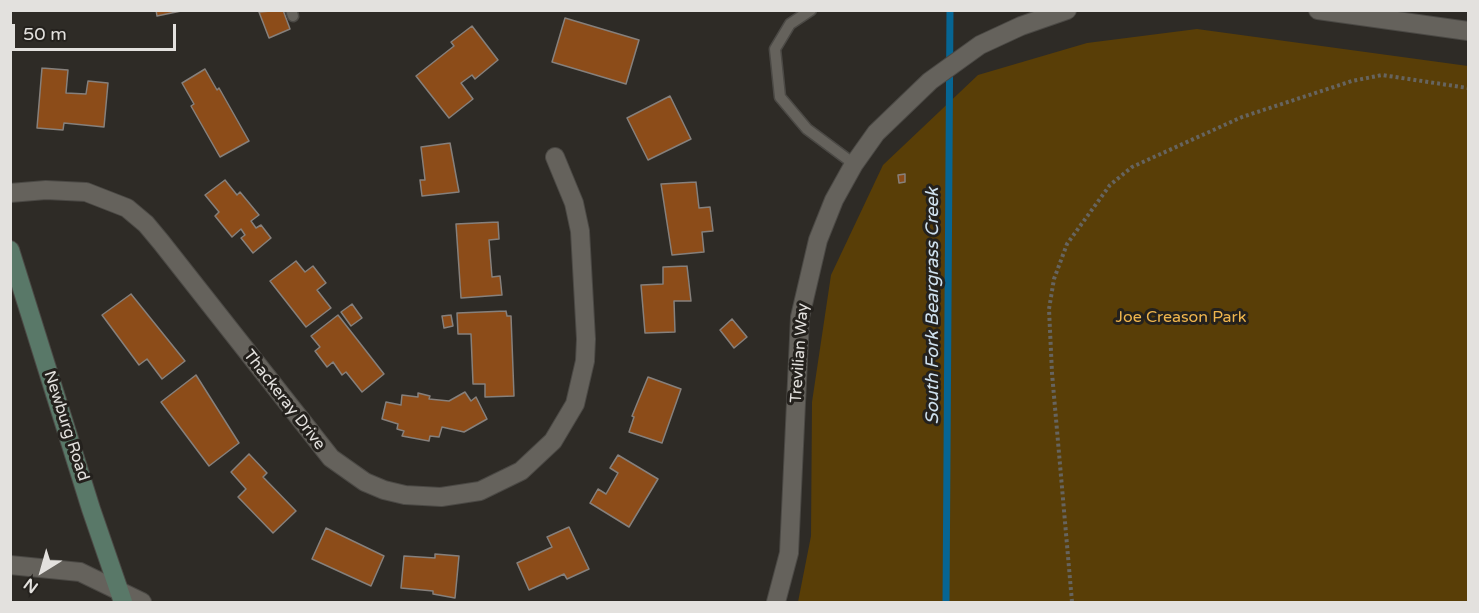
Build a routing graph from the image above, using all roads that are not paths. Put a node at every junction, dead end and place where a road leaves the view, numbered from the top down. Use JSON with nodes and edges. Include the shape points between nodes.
{"nodes":[{"id":1,"x":812,"y":10,"type":"edge"},
{"id":2,"x":1067,"y":10,"type":"edge"},
{"id":3,"x":1318,"y":10,"type":"edge"},
{"id":4,"x":1468,"y":31,"type":"edge"},
{"id":5,"x":555,"y":157,"type":"dead end"},
{"id":6,"x":854,"y":164,"type":"junction"},
{"id":7,"x":10,"y":193,"type":"edge"},
{"id":8,"x":10,"y":250,"type":"edge"},
{"id":9,"x":10,"y":565,"type":"edge"},
{"id":10,"x":121,"y":596,"type":"edge"},
{"id":11,"x":142,"y":603,"type":"edge"},
{"id":12,"x":776,"y":603,"type":"edge"}],
"edges":[{"from":1,"to":6,"type":"lane","via":[[790,24],[775,49],[780,97],[807,129]]},
{"from":2,"to":6,"type":"street","name":"Trevilian Way","via":[[1021,26],[954,62],[905,102]]},
{"from":3,"to":4,"type":"street"},
{"from":5,"to":7,"type":"street","name":"Thackeray Drive","via":[[574,203],[580,231],[586,339],[575,404],[554,441],[521,471],[480,491],[441,497],[384,490],[331,458],[161,242],[127,208],[86,192]]},
{"from":6,"to":12,"type":"street","name":"Trevilian Way","via":[[818,240],[800,317],[789,553]]},
{"from":8,"to":10,"type":"main road","name":"Newburg Road"},
{"from":9,"to":10,"type":"street","via":[[80,572]]},
{"from":10,"to":11,"type":"street"}]}
